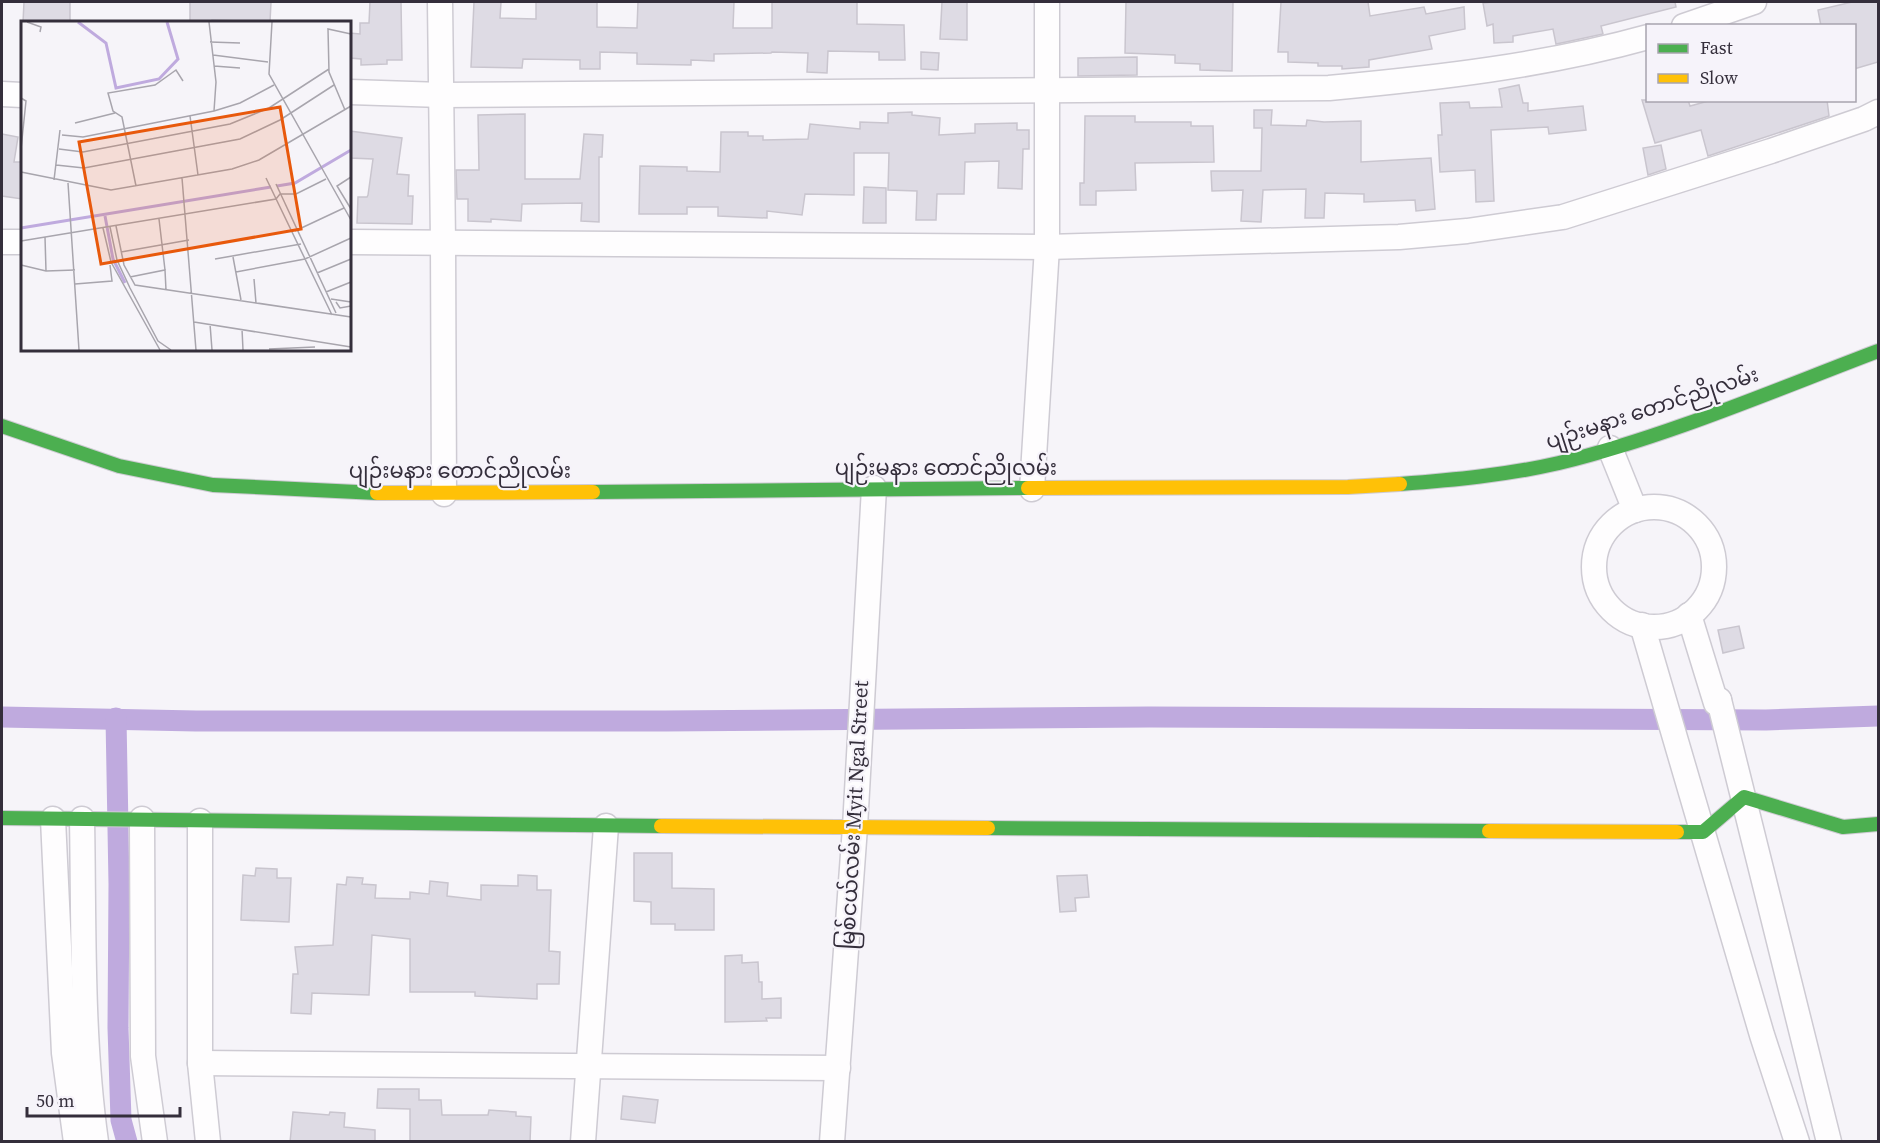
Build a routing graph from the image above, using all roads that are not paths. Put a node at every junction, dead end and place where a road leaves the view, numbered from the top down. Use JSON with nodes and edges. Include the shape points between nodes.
{"nodes":[{"id":1,"x":440,"y":2,"type":"edge"},
{"id":2,"x":1047,"y":2,"type":"edge"},
{"id":3,"x":1754,"y":2,"type":"edge"},
{"id":4,"x":1690,"y":24,"type":"edge"},
{"id":5,"x":1646,"y":37,"type":"edge"},
{"id":6,"x":1048,"y":90,"type":"junction"},
{"id":7,"x":351,"y":92,"type":"edge"},
{"id":8,"x":2,"y":94,"type":"edge"},
{"id":9,"x":21,"y":94,"type":"edge"},
{"id":10,"x":441,"y":95,"type":"junction"},
{"id":11,"x":1878,"y":112,"type":"edge"},
{"id":12,"x":2,"y":242,"type":"edge"},
{"id":13,"x":21,"y":242,"type":"edge"},
{"id":14,"x":351,"y":242,"type":"edge"},
{"id":15,"x":443,"y":242,"type":"junction"},
{"id":16,"x":1047,"y":247,"type":"junction"},
{"id":17,"x":1878,"y":351,"type":"edge"},
{"id":18,"x":2,"y":426,"type":"edge"},
{"id":19,"x":1610,"y":448,"type":"junction"},
{"id":20,"x":873,"y":488,"type":"junction"},
{"id":21,"x":1032,"y":489,"type":"junction"},
{"id":22,"x":444,"y":494,"type":"junction"},
{"id":23,"x":1635,"y":510,"type":"junction"},
{"id":24,"x":1689,"y":615,"type":"junction"},
{"id":25,"x":1642,"y":626,"type":"junction"},
{"id":26,"x":1744,"y":797,"type":"junction"},
{"id":27,"x":2,"y":818,"type":"edge"},
{"id":28,"x":53,"y":819,"type":"junction"},
{"id":29,"x":92,"y":819,"type":"junction"},
{"id":30,"x":135,"y":819,"type":"junction"},
{"id":31,"x":200,"y":821,"type":"junction"},
{"id":32,"x":1878,"y":824,"type":"edge"},
{"id":33,"x":606,"y":826,"type":"junction"},
{"id":34,"x":855,"y":827,"type":"junction"},
{"id":35,"x":1703,"y":832,"type":"junction"},
{"id":36,"x":200,"y":1063,"type":"junction"},
{"id":37,"x":588,"y":1065,"type":"junction"},
{"id":38,"x":838,"y":1068,"type":"junction"},
{"id":39,"x":76,"y":1142,"type":"edge"},
{"id":40,"x":96,"y":1142,"type":"edge"},
{"id":41,"x":155,"y":1142,"type":"edge"},
{"id":42,"x":208,"y":1142,"type":"edge"},
{"id":43,"x":583,"y":1142,"type":"edge"},
{"id":44,"x":832,"y":1142,"type":"edge"},
{"id":45,"x":1797,"y":1142,"type":"edge"},
{"id":46,"x":1829,"y":1142,"type":"edge"}],
"edges":[{"from":1,"to":10,"type":"street"},
{"from":2,"to":6,"type":"street"},
{"from":3,"to":4,"type":"street"},
{"from":5,"to":6,"type":"street","via":[[1513,66],[1329,88]]},
{"from":6,"to":10,"type":"street"},
{"from":6,"to":16,"type":"street"},
{"from":7,"to":10,"type":"street"},
{"from":8,"to":9,"type":"street"},
{"from":10,"to":15,"type":"street"},
{"from":11,"to":16,"type":"street","via":[[1771,151],[1563,217],[1399,237]]},
{"from":12,"to":13,"type":"street"},
{"from":14,"to":15,"type":"street"},
{"from":15,"to":16,"type":"street"},
{"from":15,"to":22,"type":"street"},
{"from":16,"to":21,"type":"street"},
{"from":17,"to":19,"type":"main road","name":"ပျဉ်းမနား တောင်ညိုလမ်း"},
{"from":18,"to":22,"type":"main road","name":"ပျဉ်းမနား တောင်ညိုလမ်း","via":[[119,466],[213,485]]},
{"from":19,"to":21,"type":"main road","name":"ပျဉ်းမနား တောင်ညိုလမ်း","via":[[1535,467],[1414,483]]},
{"from":19,"to":23,"type":"street"},
{"from":20,"to":21,"type":"main road","name":"ပျဉ်းမနား တောင်ညိုလမ်း"},
{"from":20,"to":22,"type":"main road","name":"ပျဉ်းမနား တောင်ညိုလမ်း"},
{"from":20,"to":34,"type":"street","name":"မြစ်ငယ်လမ်း Myit Ngal Street"},
{"from":23,"to":24,"type":"street","via":[[1672,510],[1703,532],[1711,548],[1713,576],[1702,602]]},
{"from":23,"to":25,"type":"street","via":[[1604,533],[1596,550],[1594,570],[1598,589],[1608,606]]},
{"from":24,"to":25,"type":"street","via":[[1667,625]]},
{"from":24,"to":26,"type":"street"},
{"from":25,"to":35,"type":"street"},
{"from":26,"to":32,"type":"main road","via":[[1843,827]]},
{"from":26,"to":35,"type":"main road"},
{"from":26,"to":46,"type":"street"},
{"from":27,"to":28,"type":"main road"},
{"from":28,"to":29,"type":"main road"},
{"from":28,"to":39,"type":"street","via":[[63,1053]]},
{"from":29,"to":30,"type":"main road"},
{"from":29,"to":40,"type":"street","via":[[87,1051]]},
{"from":30,"to":31,"type":"main road"},
{"from":30,"to":41,"type":"street","via":[[143,1056]]},
{"from":31,"to":33,"type":"main road"},
{"from":31,"to":36,"type":"street"},
{"from":33,"to":34,"type":"main road"},
{"from":33,"to":37,"type":"street"},
{"from":34,"to":35,"type":"main road"},
{"from":34,"to":38,"type":"street","name":"မြစ်ငယ်လမ်း Myit Ngal Street"},
{"from":35,"to":45,"type":"street"},
{"from":36,"to":37,"type":"street"},
{"from":36,"to":42,"type":"street"},
{"from":37,"to":38,"type":"street"},
{"from":37,"to":43,"type":"street"},
{"from":38,"to":44,"type":"street","name":"မြစ်ငယ်လမ်း Myit Ngal Street"}]}
